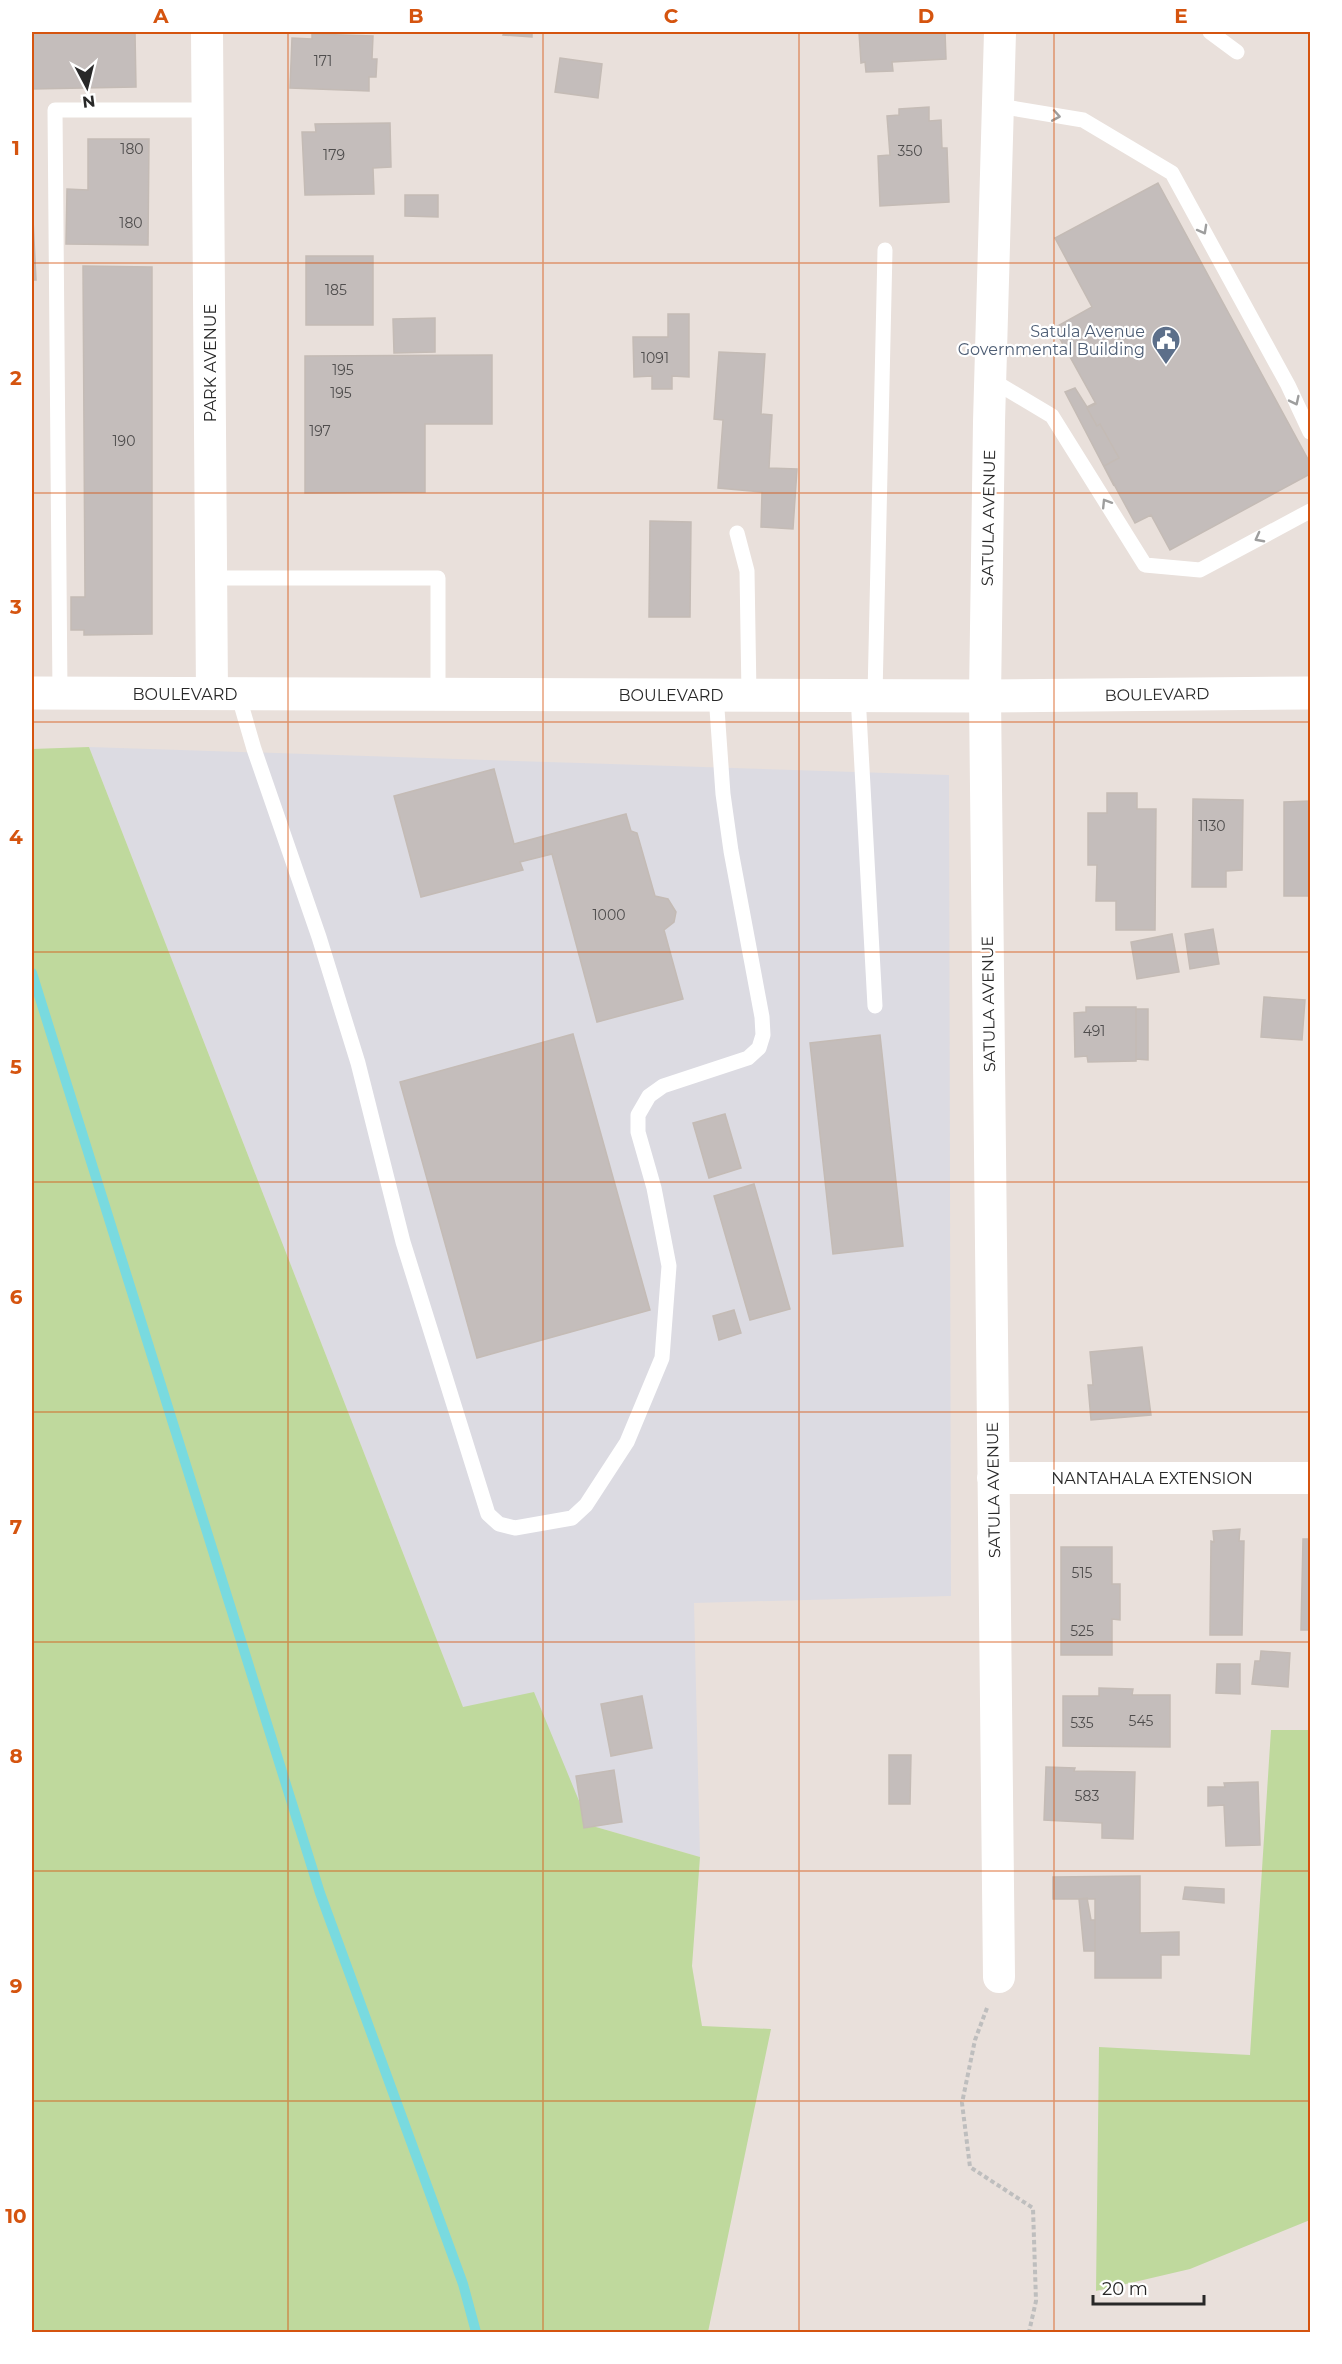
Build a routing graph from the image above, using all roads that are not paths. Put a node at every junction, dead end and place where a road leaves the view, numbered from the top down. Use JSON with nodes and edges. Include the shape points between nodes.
{"nodes":[{"id":1,"x":207,"y":32,"type":"edge"},
{"id":2,"x":1000,"y":32,"type":"edge"},
{"id":3,"x":1210,"y":32,"type":"edge"},
{"id":4,"x":1237,"y":52,"type":"dead end"},
{"id":5,"x":999,"y":106,"type":"junction"},
{"id":6,"x":208,"y":110,"type":"junction"},
{"id":7,"x":885,"y":250,"type":"dead end"},
{"id":8,"x":990,"y":379,"type":"junction"},
{"id":9,"x":1311,"y":432,"type":"edge"},
{"id":10,"x":1311,"y":511,"type":"edge"},
{"id":11,"x":737,"y":533,"type":"dead end"},
{"id":12,"x":212,"y":578,"type":"junction"},
{"id":13,"x":46,"y":693,"type":"edge"},
{"id":14,"x":1311,"y":693,"type":"edge"},
{"id":15,"x":225,"y":694,"type":"junction"},
{"id":16,"x":438,"y":694,"type":"junction"},
{"id":17,"x":716,"y":695,"type":"junction"},
{"id":18,"x":749,"y":695,"type":"junction"},
{"id":19,"x":866,"y":695,"type":"junction"},
{"id":20,"x":985,"y":696,"type":"junction"},
{"id":21,"x":875,"y":1006,"type":"dead end"},
{"id":22,"x":993,"y":1478,"type":"junction"},
{"id":23,"x":1311,"y":1478,"type":"edge"},
{"id":24,"x":999,"y":1977,"type":"road end"}],
"edges":[{"from":1,"to":6,"type":"street","name":"PARK AVENUE"},
{"from":2,"to":5,"type":"street","name":"SATULA AVENUE"},
{"from":3,"to":4,"type":"lane"},
{"from":5,"to":8,"type":"street","name":"SATULA AVENUE"},
{"from":5,"to":9,"type":"lane","one_way":true,"via":[[1083,120],[1172,173]]},
{"from":6,"to":12,"type":"street","name":"PARK AVENUE"},
{"from":6,"to":13,"type":"lane","via":[[55,110]]},
{"from":7,"to":19,"type":"lane"},
{"from":10,"to":8,"type":"lane","one_way":true,"via":[[1200,570],[1145,565],[1052,417]]},
{"from":8,"to":20,"type":"street","name":"SATULA AVENUE"},
{"from":11,"to":18,"type":"lane","via":[[747,570]]},
{"from":12,"to":15,"type":"street","name":"PARK AVENUE"},
{"from":12,"to":16,"type":"lane","via":[[438,578]]},
{"from":13,"to":15,"type":"street","name":"BOULEVARD"},
{"from":14,"to":20,"type":"street","name":"BOULEVARD"},
{"from":15,"to":16,"type":"street","name":"BOULEVARD"},
{"from":15,"to":17,"type":"lane","via":[[254,749],[319,937],[358,1063],[403,1242],[488,1514],[499,1524],[515,1528],[572,1518],[586,1505],[627,1442],[662,1358],[669,1266],[636,1121],[642,1105],[663,1086],[748,1058],[759,1048],[762,1017],[731,851]]},
{"from":16,"to":17,"type":"street","name":"BOULEVARD"},
{"from":17,"to":18,"type":"street","name":"BOULEVARD"},
{"from":18,"to":19,"type":"street","name":"BOULEVARD"},
{"from":19,"to":20,"type":"street","name":"BOULEVARD"},
{"from":19,"to":21,"type":"lane"},
{"from":20,"to":22,"type":"street","name":"SATULA AVENUE"},
{"from":22,"to":23,"type":"street","name":"NANTAHALA EXTENSION"},
{"from":22,"to":24,"type":"street","name":"SATULA AVENUE"}]}
